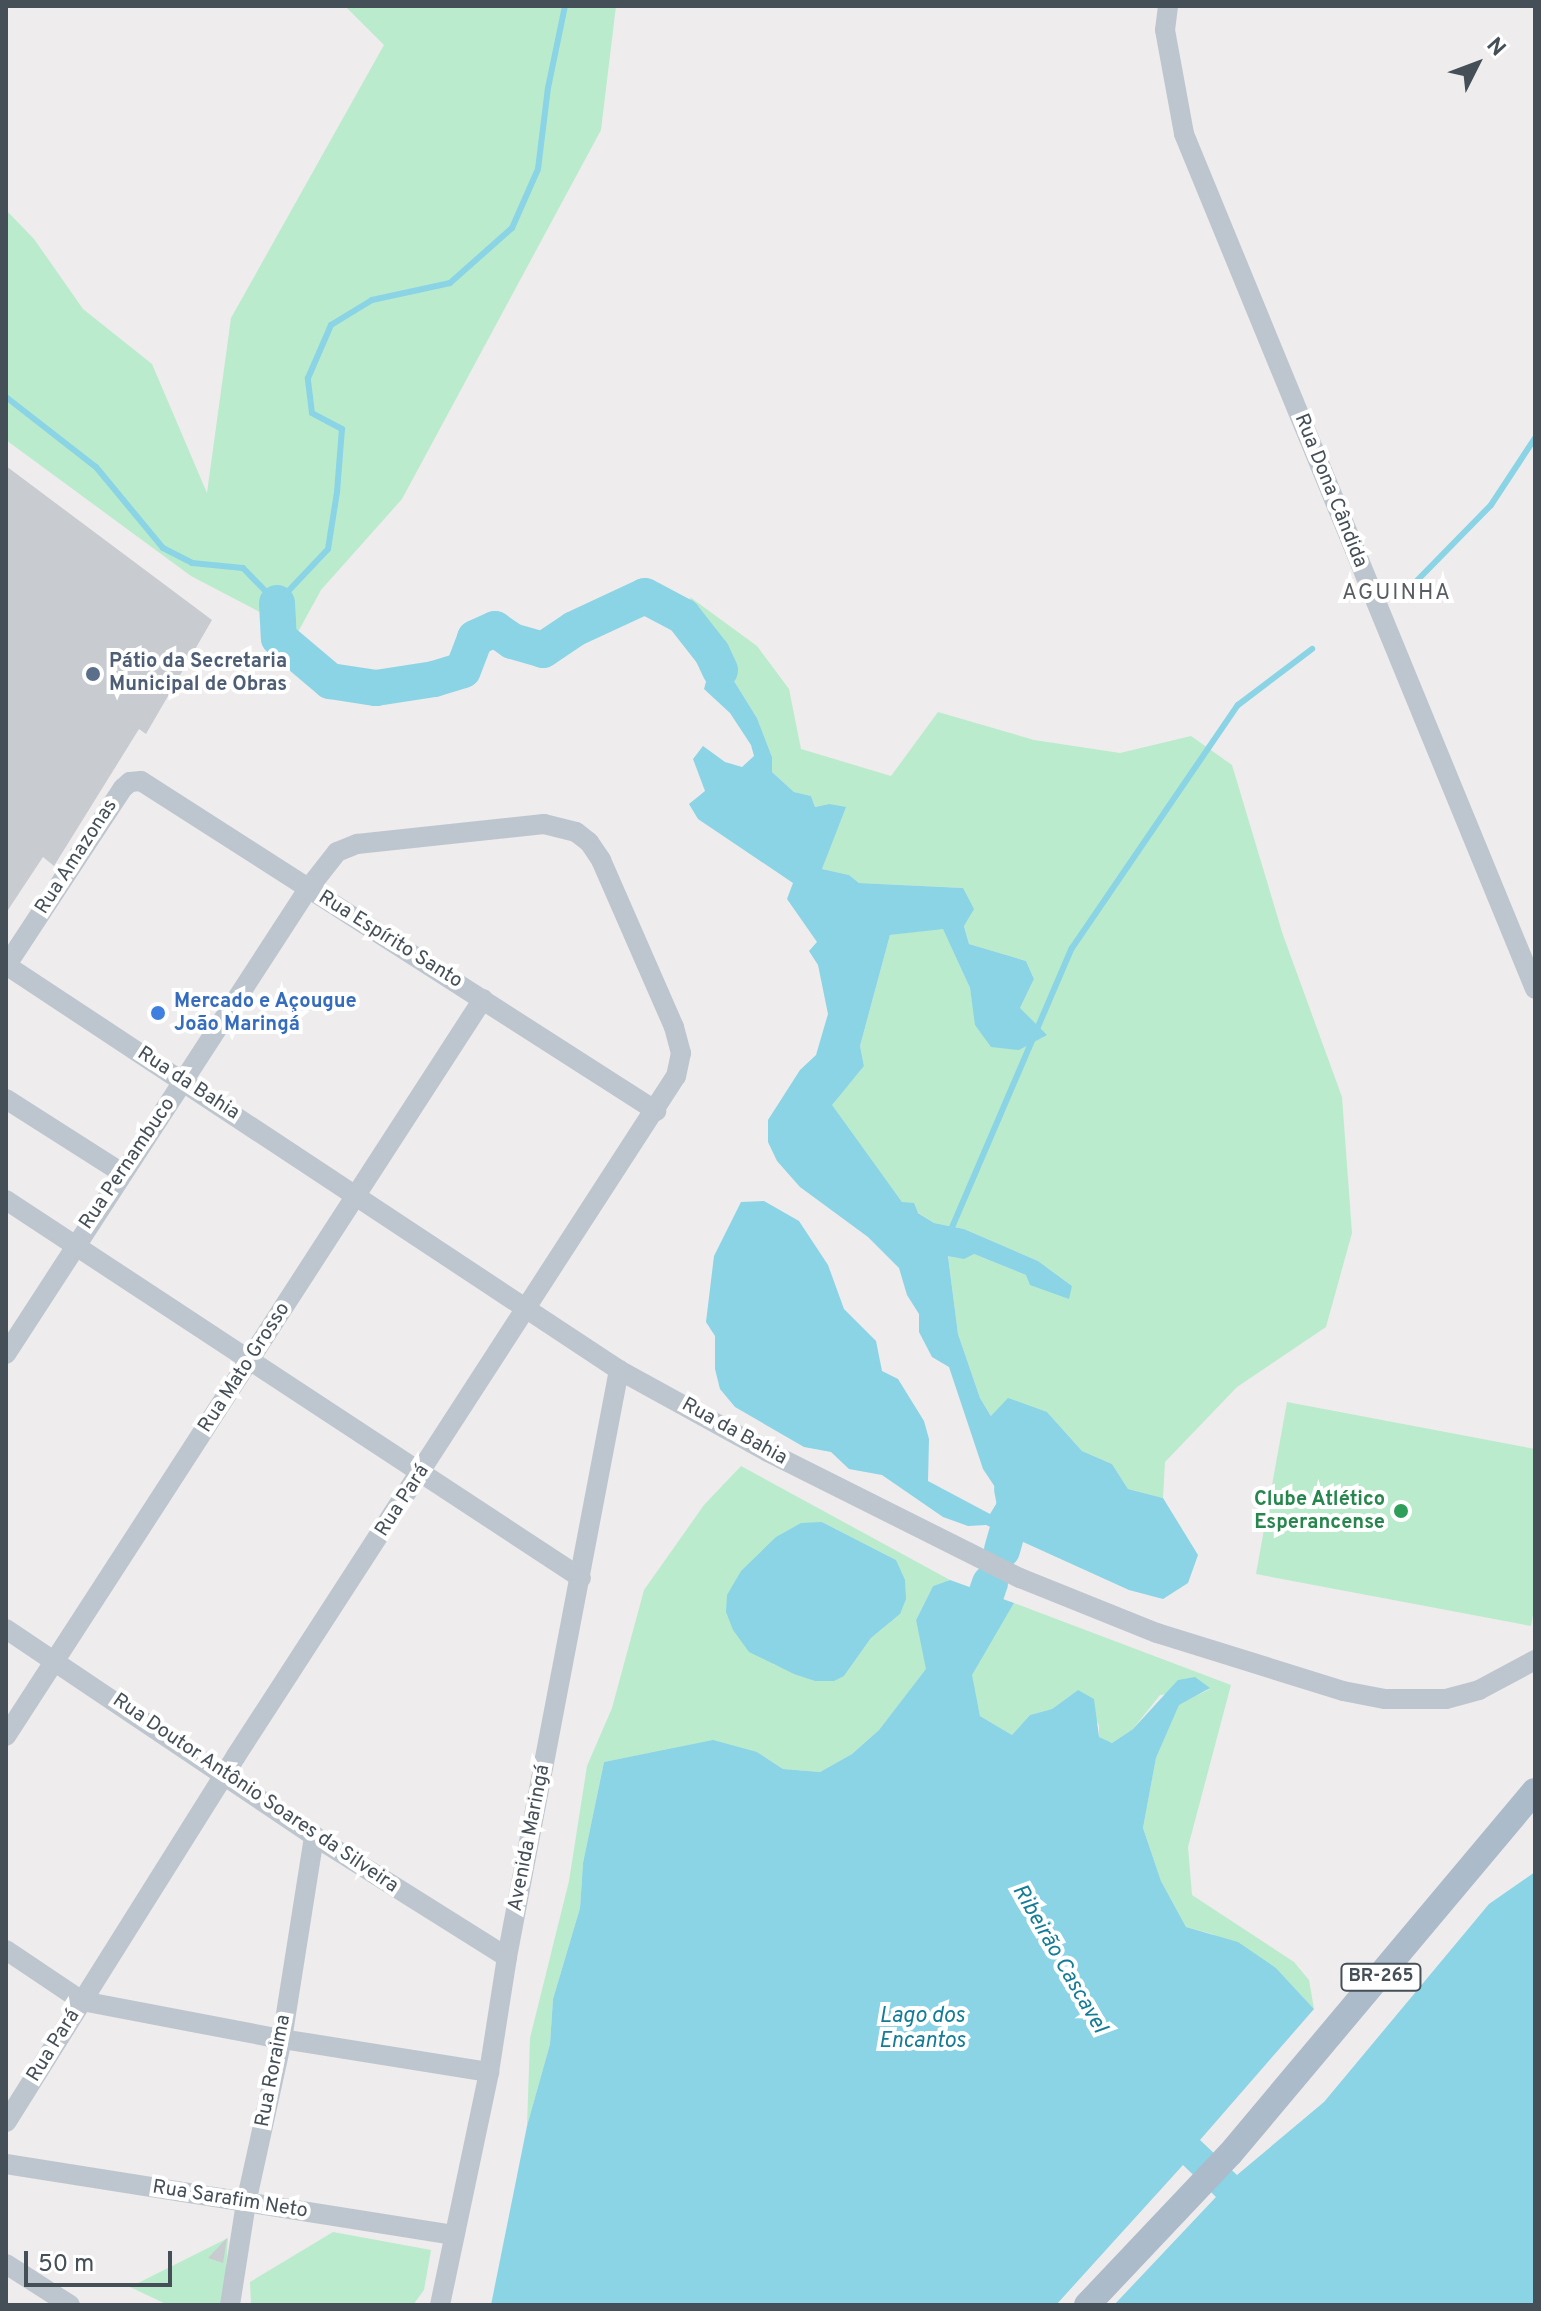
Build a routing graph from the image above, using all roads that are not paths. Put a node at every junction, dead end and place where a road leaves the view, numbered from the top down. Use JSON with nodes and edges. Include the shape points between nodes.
{"nodes":[{"id":1,"x":1168,"y":6,"type":"edge"},
{"id":2,"x":123,"y":788,"type":"joint"},
{"id":3,"x":601,"y":860,"type":"joint"},
{"id":4,"x":308,"y":889,"type":"junction"},
{"id":5,"x":6,"y":965,"type":"edge"},
{"id":6,"x":1533,"y":977,"type":"edge"},
{"id":7,"x":483,"y":999,"type":"junction"},
{"id":8,"x":183,"y":1081,"type":"junction"},
{"id":9,"x":6,"y":1099,"type":"edge"},
{"id":10,"x":656,"y":1111,"type":"junction"},
{"id":11,"x":122,"y":1173,"type":"junction"},
{"id":12,"x":355,"y":1194,"type":"junction"},
{"id":13,"x":6,"y":1200,"type":"edge"},
{"id":14,"x":74,"y":1246,"type":"junction"},
{"id":15,"x":526,"y":1308,"type":"junction"},
{"id":16,"x":6,"y":1354,"type":"edge"},
{"id":17,"x":249,"y":1363,"type":"junction"},
{"id":18,"x":619,"y":1370,"type":"junction"},
{"id":19,"x":421,"y":1474,"type":"junction"},
{"id":20,"x":581,"y":1578,"type":"junction"},
{"id":21,"x":6,"y":1629,"type":"edge"},
{"id":22,"x":54,"y":1660,"type":"junction"},
{"id":23,"x":1535,"y":1660,"type":"edge"},
{"id":24,"x":6,"y":1736,"type":"edge"},
{"id":25,"x":224,"y":1775,"type":"junction"},
{"id":26,"x":1535,"y":1791,"type":"edge"},
{"id":27,"x":314,"y":1836,"type":"junction"},
{"id":28,"x":6,"y":1950,"type":"edge"},
{"id":29,"x":507,"y":1957,"type":"junction"},
{"id":30,"x":82,"y":2001,"type":"junction"},
{"id":31,"x":282,"y":2039,"type":"junction"},
{"id":32,"x":489,"y":2072,"type":"junction"},
{"id":33,"x":6,"y":2122,"type":"edge"},
{"id":34,"x":6,"y":2164,"type":"edge"},
{"id":35,"x":246,"y":2203,"type":"junction"},
{"id":36,"x":454,"y":2235,"type":"junction"},
{"id":37,"x":6,"y":2264,"type":"edge"},
{"id":38,"x":70,"y":2305,"type":"edge"},
{"id":39,"x":230,"y":2305,"type":"edge"},
{"id":40,"x":440,"y":2305,"type":"edge"},
{"id":41,"x":1087,"y":2305,"type":"edge"}],
"edges":[{"from":1,"to":6,"type":"street","name":"Rua Dona Cândida","via":[[1165,30],[1184,134]]},
{"from":2,"to":4,"type":"street","name":"Rua Espírito Santo","via":[[135,780],[148,783]]},
{"from":2,"to":5,"type":"street","name":"Rua Amazonas"},
{"from":3,"to":4,"type":"street","name":"Rua Pernambuco","via":[[576,832],[544,824],[357,844],[329,859]]},
{"from":3,"to":10,"type":"street","name":"Rua Pará","via":[[679,1042],[676,1076]]},
{"from":4,"to":7,"type":"street","name":"Rua Espírito Santo"},
{"from":4,"to":8,"type":"street","name":"Rua Pernambuco"},
{"from":5,"to":8,"type":"street","name":"Rua da Bahia"},
{"from":7,"to":10,"type":"street","name":"Rua Espírito Santo"},
{"from":7,"to":12,"type":"street","name":"Rua Mato Grosso"},
{"from":8,"to":11,"type":"street","name":"Rua Pernambuco"},
{"from":8,"to":12,"type":"street","name":"Rua da Bahia"},
{"from":9,"to":11,"type":"street"},
{"from":10,"to":15,"type":"street","name":"Rua Pará"},
{"from":11,"to":14,"type":"street","name":"Rua Pernambuco"},
{"from":12,"to":15,"type":"street","name":"Rua da Bahia"},
{"from":12,"to":17,"type":"street","name":"Rua Mato Grosso"},
{"from":13,"to":14,"type":"street"},
{"from":14,"to":16,"type":"street","name":"Rua Pernambuco"},
{"from":14,"to":17,"type":"street"},
{"from":15,"to":18,"type":"street","name":"Rua da Bahia"},
{"from":15,"to":19,"type":"street","name":"Rua Pará"},
{"from":17,"to":19,"type":"street"},
{"from":17,"to":22,"type":"street","name":"Rua Mato Grosso"},
{"from":18,"to":20,"type":"street","name":"Avenida Maringá"},
{"from":18,"to":23,"type":"street","name":"Rua da Bahia","via":[[768,1452],[1020,1578],[1200,1646],[1343,1691],[1413,1701],[1479,1690]]},
{"from":19,"to":20,"type":"street"},
{"from":19,"to":25,"type":"street","name":"Rua Pará"},
{"from":20,"to":29,"type":"street","name":"Avenida Maringá"},
{"from":21,"to":22,"type":"street","name":"Rua Doutor Antônio Soares da Silveira"},
{"from":22,"to":24,"type":"street","name":"Rua Mato Grosso"},
{"from":22,"to":25,"type":"street","name":"Rua Doutor Antônio Soares da Silveira"},
{"from":25,"to":27,"type":"street","name":"Rua Doutor Antônio Soares da Silveira"},
{"from":25,"to":30,"type":"street","name":"Rua Pará"},
{"from":26,"to":41,"type":"main road","number":"BR-265","via":[[1197,2192]]},
{"from":27,"to":29,"type":"street","name":"Rua Doutor Antônio Soares da Silveira"},
{"from":27,"to":31,"type":"street","name":"Rua Roraima"},
{"from":28,"to":30,"type":"street"},
{"from":29,"to":32,"type":"street","name":"Avenida Maringá"},
{"from":30,"to":31,"type":"street"},
{"from":30,"to":33,"type":"street","name":"Rua Pará"},
{"from":31,"to":32,"type":"street"},
{"from":31,"to":35,"type":"street","name":"Rua Roraima"},
{"from":32,"to":36,"type":"street","name":"Avenida Maringá"},
{"from":34,"to":35,"type":"street","name":"Rua Sarafim Neto"},
{"from":35,"to":36,"type":"street","name":"Rua Sarafim Neto"},
{"from":35,"to":39,"type":"street","name":"Rua Roraima"},
{"from":36,"to":40,"type":"street","name":"Avenida Maringá"},
{"from":37,"to":38,"type":"street"}]}
